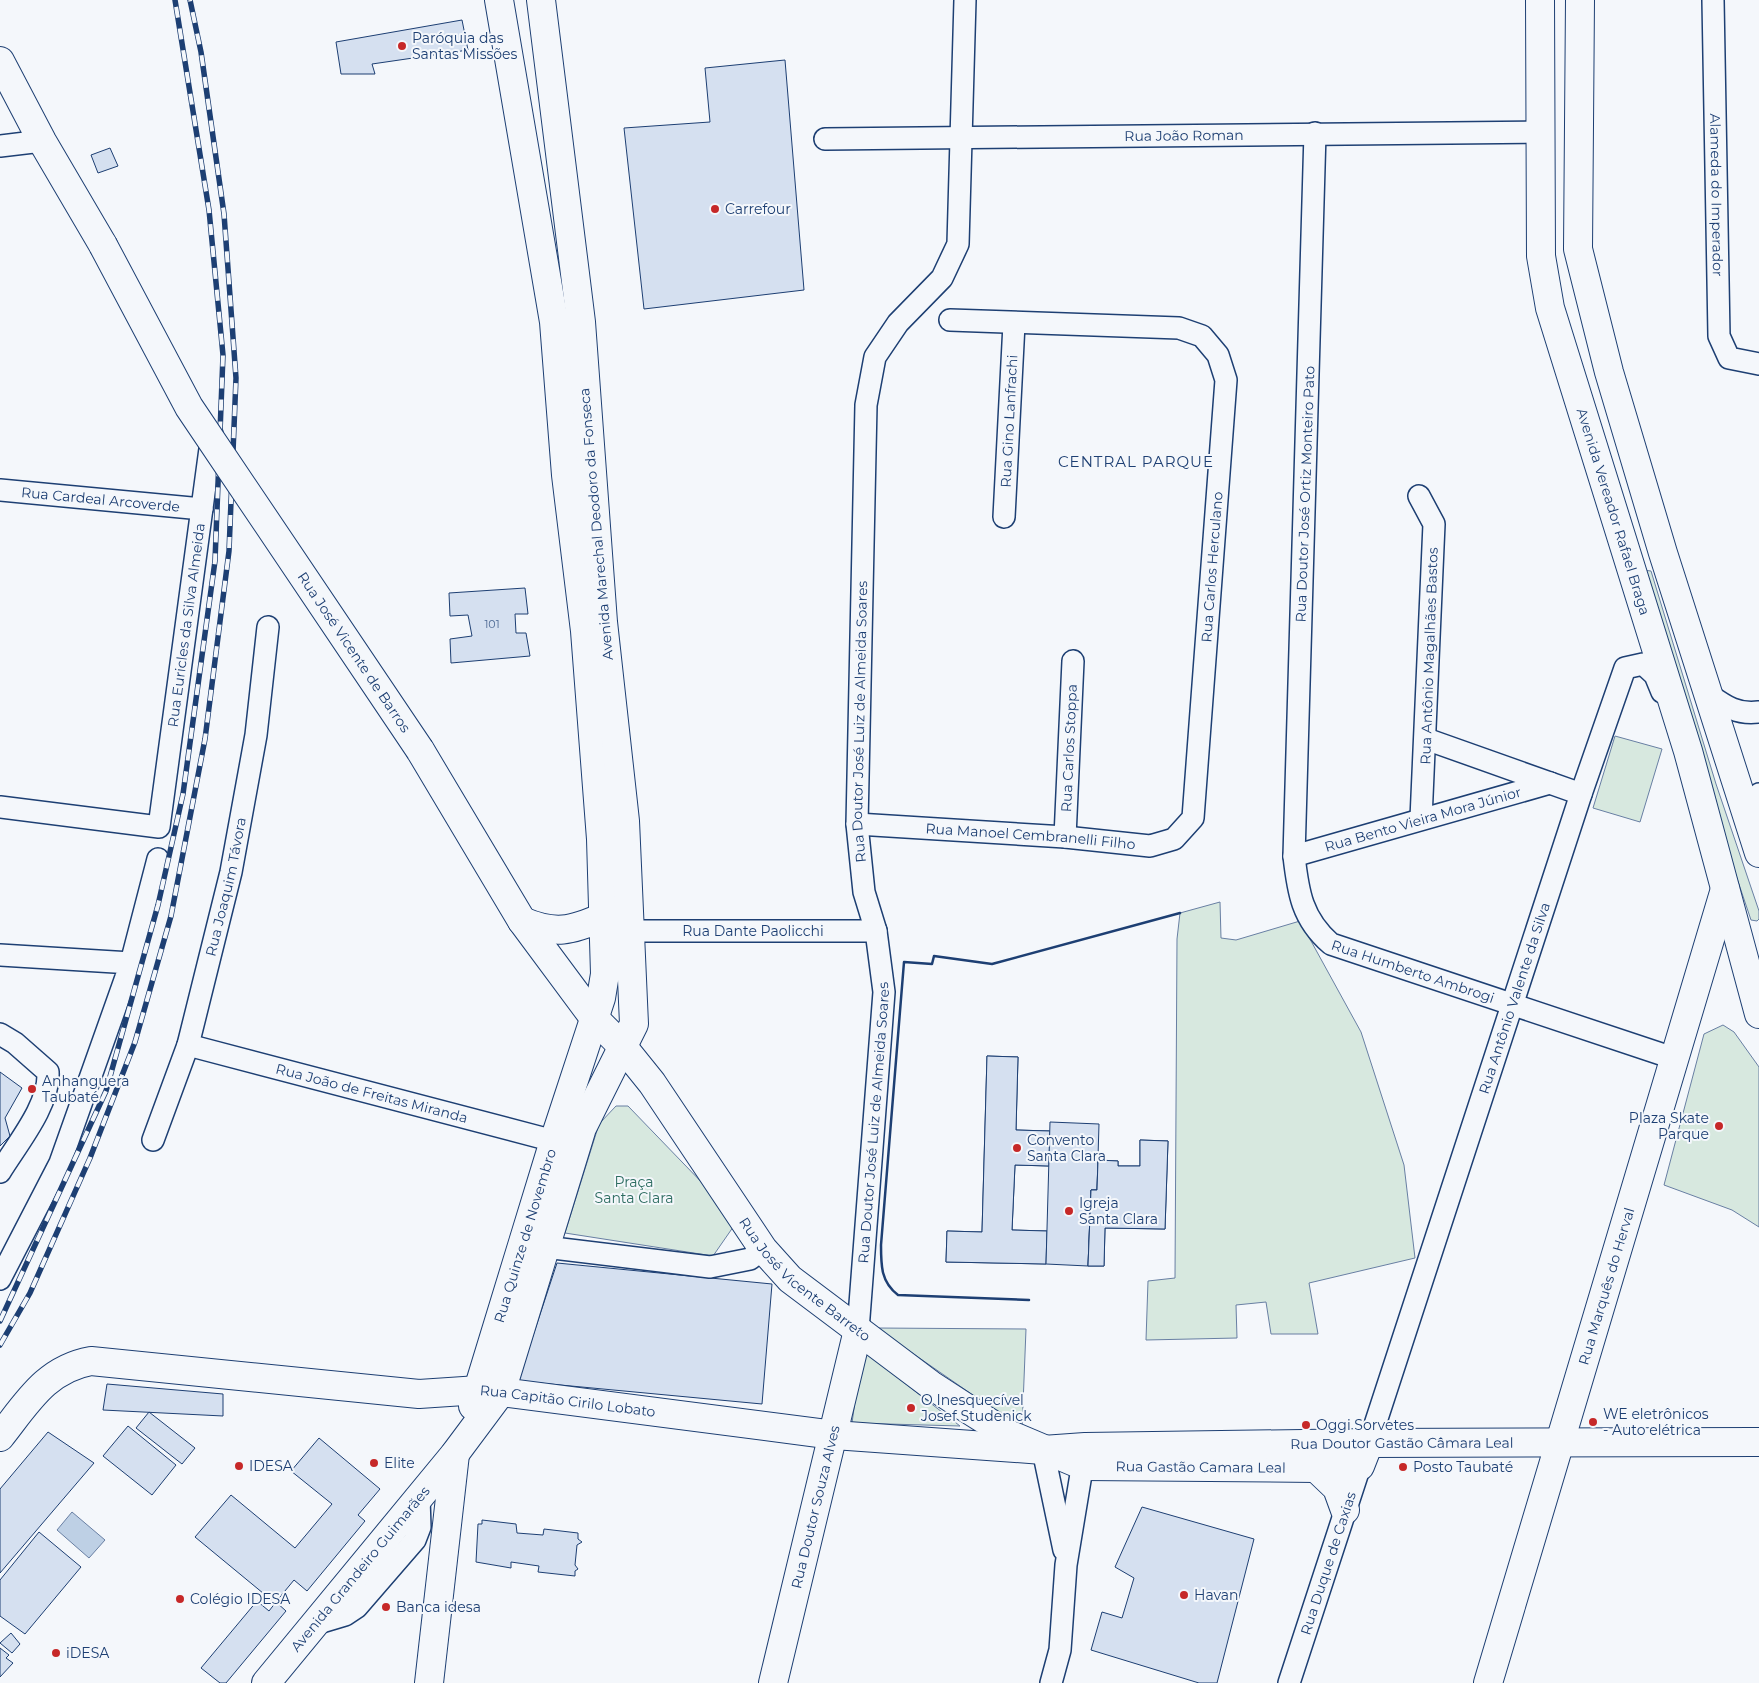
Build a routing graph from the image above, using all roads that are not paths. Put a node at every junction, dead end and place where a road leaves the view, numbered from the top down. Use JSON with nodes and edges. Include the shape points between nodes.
{"nodes":[{"id":1,"x":499,"y":0,"type":"edge"},
{"id":2,"x":541,"y":0,"type":"edge"},
{"id":3,"x":965,"y":0,"type":"edge"},
{"id":4,"x":1540,"y":0,"type":"edge"},
{"id":5,"x":1580,"y":0,"type":"edge"},
{"id":6,"x":1713,"y":0,"type":"edge"},
{"id":7,"x":0,"y":61,"type":"edge"},
{"id":8,"x":519,"y":116,"type":"junction"},
{"id":9,"x":558,"y":132,"type":"junction"},
{"id":10,"x":1541,"y":132,"type":"junction"},
{"id":11,"x":1315,"y":133,"type":"junction"},
{"id":12,"x":960,"y":137,"type":"junction"},
{"id":13,"x":825,"y":139,"type":"dead end"},
{"id":14,"x":42,"y":141,"type":"junction"},
{"id":15,"x":0,"y":146,"type":"edge"},
{"id":16,"x":950,"y":320,"type":"dead end"},
{"id":17,"x":1014,"y":324,"type":"junction"},
{"id":18,"x":1560,"y":338,"type":"junction"},
{"id":19,"x":1759,"y":364,"type":"edge"},
{"id":20,"x":1609,"y":372,"type":"junction"},
{"id":21,"x":213,"y":423,"type":"dead end"},
{"id":22,"x":1588,"y":427,"type":"junction"},
{"id":23,"x":1634,"y":457,"type":"junction"},
{"id":24,"x":0,"y":490,"type":"edge"},
{"id":25,"x":1419,"y":496,"type":"dead end"},
{"id":26,"x":202,"y":509,"type":"junction"},
{"id":27,"x":1004,"y":517,"type":"dead end"},
{"id":28,"x":268,"y":627,"type":"dead end"},
{"id":29,"x":1073,"y":661,"type":"dead end"},
{"id":30,"x":1708,"y":694,"type":"junction"},
{"id":31,"x":1759,"y":712,"type":"edge"},
{"id":32,"x":1426,"y":739,"type":"junction"},
{"id":33,"x":1688,"y":751,"type":"junction"},
{"id":34,"x":1550,"y":783,"type":"junction"},
{"id":35,"x":1581,"y":794,"type":"junction"},
{"id":36,"x":1759,"y":794,"type":"edge"},
{"id":37,"x":0,"y":807,"type":"edge"},
{"id":38,"x":1193,"y":818,"type":"joint"},
{"id":39,"x":1421,"y":819,"type":"junction"},
{"id":40,"x":1750,"y":823,"type":"junction"},
{"id":41,"x":857,"y":824,"type":"junction"},
{"id":42,"x":1065,"y":836,"type":"junction"},
{"id":43,"x":1759,"y":853,"type":"edge"},
{"id":44,"x":1294,"y":856,"type":"junction"},
{"id":45,"x":158,"y":859,"type":"dead end"},
{"id":46,"x":1725,"y":889,"type":"junction"},
{"id":47,"x":603,"y":917,"type":"junction"},
{"id":48,"x":522,"y":921,"type":"junction"},
{"id":49,"x":1748,"y":928,"type":"edge"},
{"id":50,"x":629,"y":931,"type":"junction"},
{"id":51,"x":876,"y":931,"type":"junction"},
{"id":52,"x":0,"y":955,"type":"edge"},
{"id":53,"x":130,"y":963,"type":"junction"},
{"id":54,"x":1513,"y":1004,"type":"junction"},
{"id":55,"x":1759,"y":1014,"type":"edge"},
{"id":56,"x":594,"y":1018,"type":"junction"},
{"id":57,"x":0,"y":1034,"type":"edge"},
{"id":58,"x":188,"y":1045,"type":"junction"},
{"id":59,"x":623,"y":1047,"type":"junction"},
{"id":60,"x":1673,"y":1058,"type":"junction"},
{"id":61,"x":153,"y":1140,"type":"dead end"},
{"id":62,"x":554,"y":1140,"type":"junction"},
{"id":63,"x":0,"y":1172,"type":"edge"},
{"id":64,"x":545,"y":1247,"type":"junction"},
{"id":65,"x":762,"y":1249,"type":"junction"},
{"id":66,"x":0,"y":1279,"type":"edge"},
{"id":67,"x":858,"y":1330,"type":"junction"},
{"id":68,"x":490,"y":1391,"type":"junction"},
{"id":69,"x":834,"y":1434,"type":"junction"},
{"id":70,"x":0,"y":1437,"type":"edge"},
{"id":71,"x":1759,"y":1442,"type":"edge"},
{"id":72,"x":1558,"y":1444,"type":"junction"},
{"id":73,"x":1043,"y":1450,"type":"junction"},
{"id":74,"x":454,"y":1455,"type":"junction"},
{"id":75,"x":1364,"y":1455,"type":"junction"},
{"id":76,"x":1084,"y":1457,"type":"junction"},
{"id":77,"x":1316,"y":1468,"type":"junction"},
{"id":78,"x":1345,"y":1510,"type":"junction"},
{"id":79,"x":1066,"y":1565,"type":"junction"},
{"id":80,"x":266,"y":1683,"type":"edge"},
{"id":81,"x":429,"y":1683,"type":"edge"},
{"id":82,"x":773,"y":1683,"type":"edge"},
{"id":83,"x":1051,"y":1683,"type":"edge"},
{"id":84,"x":1289,"y":1683,"type":"edge"},
{"id":85,"x":1488,"y":1683,"type":"edge"}],
"edges":[{"from":1,"to":8,"type":"main road","name":"Avenida Marechal Deodoro da Fonseca"},
{"from":2,"to":9,"type":"main road","name":"Avenida Marechal Deodoro da Fonseca"},
{"from":3,"to":12,"type":"street","name":"Rua Doutor José Luiz de Almeida Soares"},
{"from":4,"to":10,"type":"main road","name":"Avenida Vereador Rafael Braga"},
{"from":5,"to":20,"type":"main road","via":[[1578,248]]},
{"from":6,"to":19,"type":"street","name":"Alameda do Imperador","via":[[1719,336],[1729,358]]},
{"from":7,"to":14,"type":"main road","name":"Rua José Vicente de Barros"},
{"from":8,"to":9,"type":"main road","via":[[532,134],[542,136]]},
{"from":8,"to":47,"type":"main road","name":"Avenida Marechal Deodoro da Fonseca","via":[[554,322],[566,475],[585,631],[601,839]]},
{"from":9,"to":50,"type":"main road","name":"Avenida Marechal Deodoro da Fonseca","via":[[581,322],[604,631],[625,821]]},
{"from":10,"to":11,"type":"street","name":"Rua João Roman"},
{"from":10,"to":18,"type":"main road","name":"Avenida Vereador Rafael Braga","via":[[1541,256],[1550,308]]},
{"from":11,"to":12,"type":"street","name":"Rua João Roman"},
{"from":11,"to":44,"type":"street","name":"Rua Doutor José Ortiz Monteiro Pato"},
{"from":12,"to":13,"type":"street","name":"Rua João Roman"},
{"from":12,"to":41,"type":"street","name":"Rua Doutor José Luiz de Almeida Soares","via":[[958,244],[942,278],[898,323],[875,358],[866,405]]},
{"from":14,"to":15,"type":"street"},
{"from":14,"to":48,"type":"main road","name":"Rua José Vicente de Barros","bridge":true,"via":[[103,246],[188,406],[420,750]]},
{"from":16,"to":17,"type":"street","name":"Rua Carlos Herculano"},
{"from":17,"to":27,"type":"street","name":"Rua Gino Lanfrachi"},
{"from":17,"to":38,"type":"street","name":"Rua Carlos Herculano","via":[[1179,328],[1202,336],[1218,355],[1226,380]]},
{"from":18,"to":20,"type":"main road","via":[[1586,378],[1596,381]]},
{"from":18,"to":22,"type":"main road","name":"Avenida Vereador Rafael Braga"},
{"from":20,"to":23,"type":"main road"},
{"from":21,"to":26,"type":"street","name":"Rua Euricles da Silva Almeida"},
{"from":22,"to":23,"type":"main road","via":[[1600,414],[1609,415]]},
{"from":22,"to":33,"type":"main road","name":"Avenida Vereador Rafael Braga"},
{"from":23,"to":30,"type":"main road"},
{"from":24,"to":26,"type":"street","name":"Rua Cardeal Arcoverde"},
{"from":25,"to":32,"type":"street","name":"Rua Antônio Magalhães Bastos","via":[[1434,524]]},
{"from":26,"to":37,"type":"street","name":"Rua Euricles da Silva Almeida","via":[[159,827]]},
{"from":28,"to":58,"type":"street","name":"Rua Joaquim Távora","via":[[256,735],[231,872]]},
{"from":29,"to":42,"type":"street","name":"Rua Carlos Stoppa"},
{"from":30,"to":31,"type":"street","via":[[1732,711]]},
{"from":30,"to":40,"type":"main road"},
{"from":32,"to":34,"type":"street"},
{"from":32,"to":39,"type":"street","name":"Rua Antônio Magalhães Bastos"},
{"from":33,"to":35,"type":"street","name":"Rua Antônio Valente da Silva","via":[[1655,675],[1643,664],[1626,668]]},
{"from":33,"to":46,"type":"main road","name":"Avenida Vereador Rafael Braga"},
{"from":34,"to":35,"type":"street"},
{"from":34,"to":39,"type":"street","name":"Rua Bento Vieira Mora Júnior"},
{"from":35,"to":54,"type":"street","name":"Rua Antônio Valente da Silva"},
{"from":36,"to":40,"type":"street"},
{"from":38,"to":42,"type":"street","name":"Rua Manoel Cembranelli Filho","via":[[1174,839],[1150,846]]},
{"from":39,"to":44,"type":"street","name":"Rua Bento Vieira Mora Júnior"},
{"from":40,"to":43,"type":"main road"},
{"from":41,"to":42,"type":"street","name":"Rua Manoel Cembranelli Filho"},
{"from":41,"to":51,"type":"street","name":"Rua Doutor José Luiz de Almeida Soares","via":[[864,892]]},
{"from":44,"to":54,"type":"street","name":"Rua Humberto Ambrogi","via":[[1303,904],[1312,924],[1331,944]]},
{"from":45,"to":53,"type":"street"},
{"from":46,"to":49,"type":"main road","name":"Avenida Vereador Rafael Braga"},
{"from":46,"to":60,"type":"main road","name":"Rua Marquês do Herval"},
{"from":47,"to":48,"type":"main road","via":[[571,930],[558,931]]},
{"from":47,"to":50,"type":"main road"},
{"from":47,"to":56,"type":"main road","name":"Avenida Marechal Deodoro da Fonseca","via":[[605,974]]},
{"from":48,"to":56,"type":"main road","name":"Rua José Vicente de Barros"},
{"from":49,"to":55,"type":"main road","name":"Avenida Vereador Rafael Braga"},
{"from":50,"to":51,"type":"street","name":"Rua Dante Paolicchi"},
{"from":50,"to":59,"type":"main road","name":"Avenida Marechal Deodoro da Fonseca","via":[[634,1024]]},
{"from":51,"to":67,"type":"street","name":"Rua Doutor José Luiz de Almeida Soares","via":[[884,992]]},
{"from":52,"to":53,"type":"street"},
{"from":53,"to":66,"type":"street","via":[[60,1163]]},
{"from":54,"to":60,"type":"street","name":"Rua Humberto Ambrogi"},
{"from":54,"to":75,"type":"street","name":"Rua Antônio Valente da Silva"},
{"from":56,"to":59,"type":"main road","name":"Rua José Vicente de Barros"},
{"from":56,"to":62,"type":"main road","name":"Rua Quinze de Novembro"},
{"from":57,"to":63,"type":"street","via":[[48,1072],[49,1084],[44,1101]]},
{"from":58,"to":61,"type":"street","name":"Rua Joaquim Távora"},
{"from":58,"to":62,"type":"street","name":"Rua João de Freitas Miranda"},
{"from":59,"to":64,"type":"main road","name":"Rua Quinze de Novembro","via":[[582,1128]]},
{"from":59,"to":65,"type":"main road","name":"Rua José Vicente Barreto","via":[[652,1083]]},
{"from":60,"to":72,"type":"main road","name":"Rua Marquês do Herval"},
{"from":62,"to":68,"type":"main road","name":"Rua Quinze de Novembro"},
{"from":64,"to":65,"type":"street","via":[[710,1267],[750,1259]]},
{"from":64,"to":68,"type":"main road","name":"Rua Quinze de Novembro"},
{"from":65,"to":67,"type":"main road","name":"Rua José Vicente Barreto","via":[[790,1279]]},
{"from":67,"to":69,"type":"main road","name":"Rua Doutor Souza Alves"},
{"from":67,"to":73,"type":"main road","name":"Rua José Vicente Barreto","via":[[971,1411],[1006,1433]]},
{"from":68,"to":69,"type":"main road","name":"Rua Capitão Cirilo Lobato"},
{"from":68,"to":70,"type":"main road","name":"Rua Capitão Cirilo Lobato","via":[[419,1394],[91,1361],[62,1369],[48,1379]]},
{"from":68,"to":74,"type":"main road","name":"Rua Quinze de Novembro"},
{"from":69,"to":73,"type":"main road","name":"Rua Capitão Cirilo Lobato"},
{"from":69,"to":82,"type":"main road","name":"Rua Doutor Souza Alves"},
{"from":71,"to":72,"type":"main road","name":"Rua Doutor Gastão Câmara Leal"},
{"from":72,"to":75,"type":"main road","name":"Rua Doutor Gastão Câmara Leal"},
{"from":72,"to":85,"type":"main road","name":"Rua Marquês do Herval"},
{"from":73,"to":76,"type":"main road","name":"Rua Gastão Camara Leal"},
{"from":73,"to":79,"type":"street"},
{"from":74,"to":80,"type":"main road","name":"Avenida Grandeiro Guimarães"},
{"from":74,"to":81,"type":"main road","name":"Rua Quinze de Novembro"},
{"from":75,"to":76,"type":"main road","name":"Rua Doutor Gastão Câmara Leal"},
{"from":75,"to":77,"type":"main road","name":"Rua Gastão Camara Leal"},
{"from":75,"to":78,"type":"street","name":"Rua Duque de Caxias"},
{"from":76,"to":77,"type":"main road","name":"Rua Gastão Camara Leal"},
{"from":76,"to":79,"type":"street"},
{"from":77,"to":78,"type":"main road","via":[[1337,1488]]},
{"from":78,"to":84,"type":"street","name":"Rua Duque de Caxias"},
{"from":79,"to":83,"type":"street","via":[[1060,1650]]}]}
